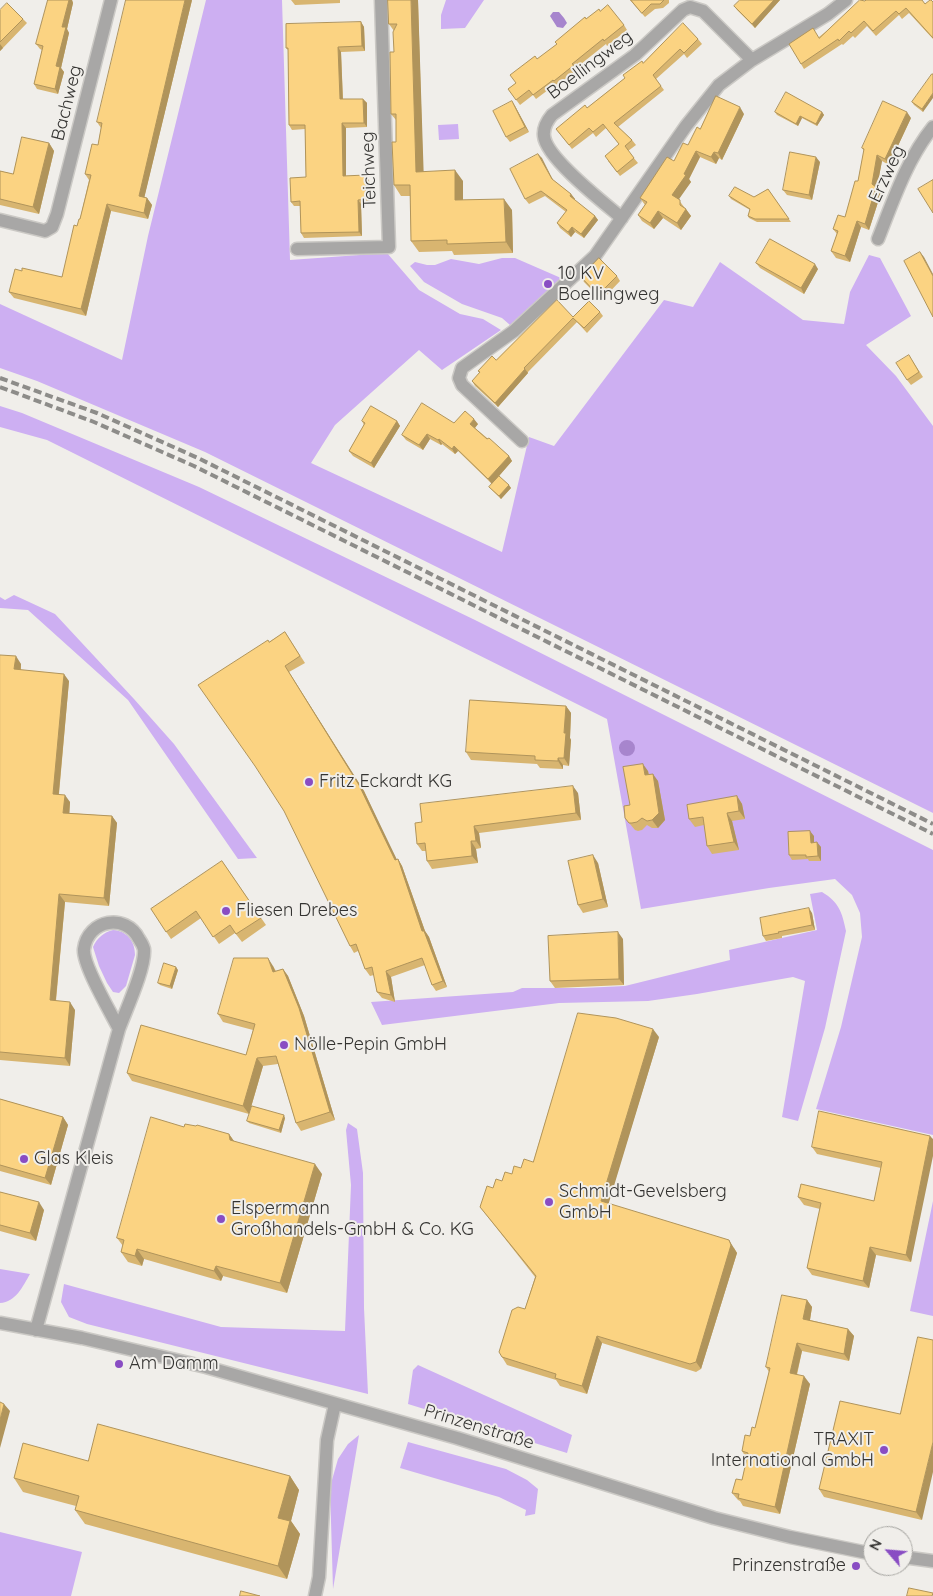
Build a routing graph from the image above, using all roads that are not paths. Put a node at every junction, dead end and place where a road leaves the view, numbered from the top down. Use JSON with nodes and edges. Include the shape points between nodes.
{"nodes":[{"id":1,"x":111,"y":0,"type":"edge"},
{"id":2,"x":381,"y":0,"type":"edge"},
{"id":3,"x":846,"y":0,"type":"edge"},
{"id":4,"x":752,"y":60,"type":"junction"},
{"id":5,"x":931,"y":136,"type":"edge"},
{"id":6,"x":622,"y":218,"type":"junction"},
{"id":7,"x":6,"y":222,"type":"edge"},
{"id":8,"x":878,"y":239,"type":"dead end"},
{"id":9,"x":296,"y":248,"type":"dead end"},
{"id":10,"x":522,"y":441,"type":"dead end"},
{"id":11,"x":119,"y":1029,"type":"junction"},
{"id":12,"x":0,"y":1323,"type":"edge"},
{"id":13,"x":36,"y":1330,"type":"junction"},
{"id":14,"x":336,"y":1404,"type":"junction"},
{"id":15,"x":863,"y":1552,"type":"edge"},
{"id":16,"x":913,"y":1558,"type":"edge"},
{"id":17,"x":933,"y":1561,"type":"edge"},
{"id":18,"x":315,"y":1596,"type":"edge"}],
"edges":[{"from":1,"to":7,"type":"street","name":"Bachweg","via":[[52,227],[45,231]]},
{"from":2,"to":9,"type":"street","name":"Teichweg","via":[[389,246]]},
{"from":3,"to":4,"type":"street"},
{"from":4,"to":6,"type":"street","via":[[719,85],[686,126]]},
{"from":4,"to":6,"type":"street","name":"Boellingweg","via":[[704,11],[690,7],[634,55],[552,115],[544,129],[550,150],[584,186]]},
{"from":5,"to":8,"type":"street","name":"Erzweg","via":[[898,189]]},
{"from":6,"to":10,"type":"street","via":[[595,256],[514,331],[460,372],[462,385]]},
{"from":11,"to":11,"type":"street","via":[[134,990],[144,948],[135,930],[109,922],[90,933],[84,949],[92,975]]},
{"from":11,"to":13,"type":"street"},
{"from":12,"to":13,"type":"street","name":"Prinzenstraße"},
{"from":13,"to":14,"type":"street","name":"Prinzenstraße","via":[[206,1367]]},
{"from":14,"to":15,"type":"street","name":"Prinzenstraße","via":[[714,1518]]},
{"from":14,"to":18,"type":"street","via":[[327,1440]]},
{"from":16,"to":17,"type":"street"}]}
